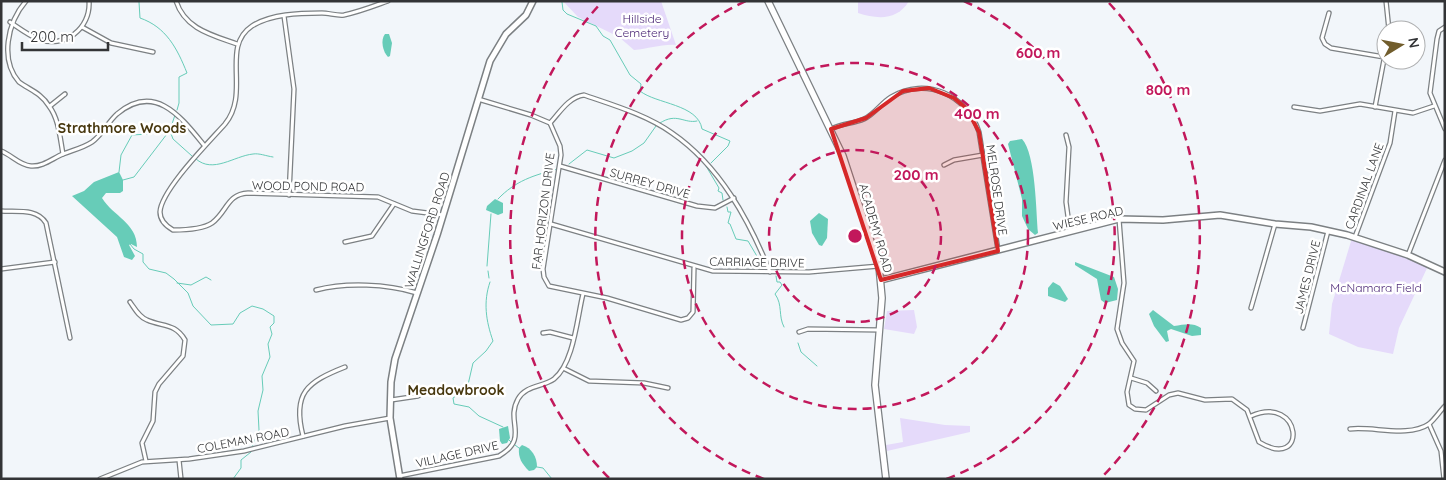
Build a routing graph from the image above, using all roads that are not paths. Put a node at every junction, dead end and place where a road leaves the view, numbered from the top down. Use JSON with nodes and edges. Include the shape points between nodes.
{"nodes":[{"id":1,"x":26,"y":1,"type":"edge"},
{"id":2,"x":89,"y":1,"type":"edge"},
{"id":3,"x":176,"y":1,"type":"edge"},
{"id":4,"x":388,"y":1,"type":"edge"},
{"id":5,"x":533,"y":1,"type":"edge"},
{"id":6,"x":768,"y":1,"type":"edge"},
{"id":7,"x":1386,"y":1,"type":"edge"},
{"id":8,"x":1329,"y":14,"type":"dead end"},
{"id":9,"x":284,"y":16,"type":"junction"},
{"id":10,"x":1388,"y":20,"type":"edge"},
{"id":11,"x":10,"y":22,"type":"junction"},
{"id":12,"x":82,"y":27,"type":"junction"},
{"id":13,"x":1445,"y":27,"type":"edge"},
{"id":14,"x":3,"y":44,"type":"dead end"},
{"id":15,"x":237,"y":44,"type":"junction"},
{"id":16,"x":153,"y":52,"type":"dead end"},
{"id":17,"x":1376,"y":56,"type":"edge"},
{"id":18,"x":3,"y":58,"type":"dead end"},
{"id":19,"x":1382,"y":70,"type":"edge"},
{"id":20,"x":65,"y":94,"type":"dead end"},
{"id":21,"x":478,"y":99,"type":"junction"},
{"id":22,"x":50,"y":106,"type":"junction"},
{"id":23,"x":1434,"y":106,"type":"junction"},
{"id":24,"x":1294,"y":107,"type":"dead end"},
{"id":25,"x":1375,"y":107,"type":"junction"},
{"id":26,"x":1395,"y":111,"type":"junction"},
{"id":27,"x":550,"y":123,"type":"junction"},
{"id":28,"x":831,"y":129,"type":"junction"},
{"id":29,"x":1445,"y":129,"type":"edge"},
{"id":30,"x":1066,"y":135,"type":"dead end"},
{"id":31,"x":204,"y":145,"type":"junction"},
{"id":32,"x":1,"y":151,"type":"edge"},
{"id":33,"x":63,"y":154,"type":"junction"},
{"id":34,"x":983,"y":155,"type":"junction"},
{"id":35,"x":1445,"y":160,"type":"edge"},
{"id":36,"x":944,"y":165,"type":"dead end"},
{"id":37,"x":560,"y":166,"type":"junction"},
{"id":38,"x":289,"y":195,"type":"junction"},
{"id":39,"x":734,"y":198,"type":"junction"},
{"id":40,"x":394,"y":204,"type":"junction"},
{"id":41,"x":1,"y":211,"type":"edge"},
{"id":42,"x":444,"y":216,"type":"junction"},
{"id":43,"x":1119,"y":219,"type":"junction"},
{"id":44,"x":551,"y":224,"type":"junction"},
{"id":45,"x":1275,"y":224,"type":"junction"},
{"id":46,"x":1328,"y":230,"type":"junction"},
{"id":47,"x":1070,"y":232,"type":"junction"},
{"id":48,"x":1355,"y":237,"type":"junction"},
{"id":49,"x":345,"y":242,"type":"dead end"},
{"id":50,"x":998,"y":251,"type":"junction"},
{"id":51,"x":1408,"y":254,"type":"junction"},
{"id":52,"x":55,"y":262,"type":"junction"},
{"id":53,"x":879,"y":266,"type":"junction"},
{"id":54,"x":694,"y":268,"type":"junction"},
{"id":55,"x":1,"y":269,"type":"edge"},
{"id":56,"x":770,"y":272,"type":"junction"},
{"id":57,"x":1445,"y":272,"type":"edge"},
{"id":58,"x":881,"y":280,"type":"junction"},
{"id":59,"x":316,"y":290,"type":"dead end"},
{"id":60,"x":417,"y":293,"type":"junction"},
{"id":61,"x":583,"y":294,"type":"junction"},
{"id":62,"x":130,"y":302,"type":"dead end"},
{"id":63,"x":1251,"y":308,"type":"dead end"},
{"id":64,"x":1303,"y":328,"type":"dead end"},
{"id":65,"x":879,"y":330,"type":"junction"},
{"id":66,"x":799,"y":332,"type":"dead end"},
{"id":67,"x":543,"y":333,"type":"dead end"},
{"id":68,"x":70,"y":338,"type":"dead end"},
{"id":69,"x":573,"y":338,"type":"junction"},
{"id":70,"x":345,"y":367,"type":"dead end"},
{"id":71,"x":565,"y":369,"type":"junction"},
{"id":72,"x":1131,"y":378,"type":"junction"},
{"id":73,"x":668,"y":388,"type":"dead end"},
{"id":74,"x":1156,"y":391,"type":"dead end"},
{"id":75,"x":424,"y":392,"type":"dead end"},
{"id":76,"x":390,"y":400,"type":"junction"},
{"id":77,"x":1445,"y":406,"type":"edge"},
{"id":78,"x":1251,"y":416,"type":"junction"},
{"id":79,"x":390,"y":418,"type":"junction"},
{"id":80,"x":1429,"y":424,"type":"junction"},
{"id":81,"x":1350,"y":429,"type":"dead end"},
{"id":82,"x":304,"y":436,"type":"junction"},
{"id":83,"x":179,"y":460,"type":"junction"},
{"id":84,"x":146,"y":462,"type":"junction"},
{"id":85,"x":400,"y":477,"type":"edge"},
{"id":86,"x":100,"y":479,"type":"edge"},
{"id":87,"x":181,"y":479,"type":"edge"},
{"id":88,"x":886,"y":479,"type":"edge"},
{"id":89,"x":1444,"y":479,"type":"edge"}],
"edges":[{"from":1,"to":11,"type":"street"},
{"from":2,"to":12,"type":"street"},
{"from":3,"to":15,"type":"street","via":[[184,18],[191,24]]},
{"from":4,"to":9,"type":"street","via":[[342,15]]},
{"from":5,"to":21,"type":"street","name":"WALLINGFORD ROAD","via":[[526,15],[506,34],[493,54]]},
{"from":6,"to":28,"type":"main road","name":"ACADEMY ROAD"},
{"from":7,"to":10,"type":"street"},
{"from":8,"to":17,"type":"street","via":[[1322,38],[1325,44]]},
{"from":9,"to":15,"type":"street","via":[[264,20],[249,28]]},
{"from":9,"to":38,"type":"street","via":[[294,89]]},
{"from":11,"to":12,"type":"street","via":[[49,42],[60,41]]},
{"from":11,"to":14,"type":"street"},
{"from":12,"to":16,"type":"street","via":[[111,43]]},
{"from":13,"to":23,"type":"street","via":[[1439,31],[1437,39],[1430,93]]},
{"from":15,"to":31,"type":"street","name":"WOOD POND ROAD","via":[[234,110]]},
{"from":18,"to":22,"type":"street","via":[[10,73],[38,92]]},
{"from":19,"to":25,"type":"street"},
{"from":20,"to":22,"type":"street"},
{"from":21,"to":27,"type":"street"},
{"from":21,"to":42,"type":"street","name":"WALLINGFORD ROAD"},
{"from":22,"to":33,"type":"street"},
{"from":23,"to":26,"type":"street","via":[[1413,114]]},
{"from":23,"to":29,"type":"street"},
{"from":24,"to":25,"type":"street","via":[[1320,111],[1349,104]]},
{"from":25,"to":26,"type":"street"},
{"from":26,"to":48,"type":"street","name":"CARDINAL LANE","via":[[1390,143]]},
{"from":27,"to":37,"type":"street","name":"FAR HORIZON DRIVE","via":[[560,146]]},
{"from":27,"to":39,"type":"street","via":[[576,96],[584,95],[651,121],[691,147],[713,169]]},
{"from":28,"to":34,"type":"street","name":"MELROSE DRIVE","via":[[866,118],[898,93],[915,88],[932,89],[950,95],[967,109],[976,124]]},
{"from":28,"to":53,"type":"main road","name":"ACADEMY ROAD","via":[[851,178]]},
{"from":30,"to":47,"type":"street","via":[[1069,147],[1066,202]]},
{"from":31,"to":33,"type":"street","via":[[174,111],[148,102],[126,107],[100,136]]},
{"from":31,"to":38,"type":"street","name":"WOOD POND ROAD","via":[[161,209],[163,222],[171,229],[208,225],[239,194]]},
{"from":32,"to":33,"type":"street","via":[[31,166]]},
{"from":34,"to":36,"type":"street"},
{"from":34,"to":50,"type":"street","name":"MELROSE DRIVE"},
{"from":35,"to":51,"type":"street"},
{"from":37,"to":39,"type":"street","name":"SURREY DRIVE","via":[[697,206],[715,208]]},
{"from":37,"to":44,"type":"street","name":"FAR HORIZON DRIVE"},
{"from":38,"to":40,"type":"street","name":"WOOD POND ROAD","via":[[378,197]]},
{"from":39,"to":56,"type":"street"},
{"from":40,"to":42,"type":"street","name":"WOOD POND ROAD","via":[[412,211]]},
{"from":40,"to":49,"type":"street","via":[[372,236]]},
{"from":41,"to":52,"type":"street","via":[[34,212],[42,216]]},
{"from":42,"to":60,"type":"street","name":"WALLINGFORD ROAD"},
{"from":43,"to":45,"type":"street","name":"WIESE ROAD","via":[[1163,220],[1220,215]]},
{"from":43,"to":47,"type":"street","name":"WIESE ROAD"},
{"from":43,"to":72,"type":"street","via":[[1124,283],[1117,329],[1134,361]]},
{"from":44,"to":54,"type":"street","name":"CARRIAGE DRIVE"},
{"from":44,"to":61,"type":"street","name":"FAR HORIZON DRIVE","via":[[543,269],[545,281],[557,289]]},
{"from":45,"to":46,"type":"street","name":"WIESE ROAD"},
{"from":45,"to":63,"type":"street"},
{"from":46,"to":48,"type":"street","name":"WIESE ROAD"},
{"from":46,"to":64,"type":"street","name":"JAMES DRIVE"},
{"from":47,"to":50,"type":"street","name":"WIESE ROAD"},
{"from":48,"to":51,"type":"street","name":"WIESE ROAD"},
{"from":50,"to":58,"type":"street","name":"WIESE ROAD"},
{"from":51,"to":57,"type":"street","name":"WIESE ROAD"},
{"from":52,"to":55,"type":"street"},
{"from":52,"to":68,"type":"street"},
{"from":53,"to":56,"type":"street","name":"CARRIAGE DRIVE","via":[[816,272]]},
{"from":53,"to":58,"type":"main road","name":"ACADEMY ROAD"},
{"from":54,"to":56,"type":"street","name":"CARRIAGE DRIVE"},
{"from":54,"to":61,"type":"street","name":"FAR HORIZON DRIVE","via":[[693,312],[681,320]]},
{"from":58,"to":65,"type":"main road","name":"ACADEMY ROAD"},
{"from":59,"to":60,"type":"street","via":[[371,286]]},
{"from":60,"to":76,"type":"street","name":"WALLINGFORD ROAD","via":[[395,359]]},
{"from":61,"to":69,"type":"street"},
{"from":62,"to":84,"type":"street","via":[[146,320],[174,327],[185,340],[183,356],[155,392],[153,421],[142,442]]},
{"from":65,"to":66,"type":"street","via":[[808,329]]},
{"from":65,"to":88,"type":"main road","name":"ACADEMY ROAD","via":[[875,385]]},
{"from":67,"to":69,"type":"street"},
{"from":69,"to":71,"type":"street"},
{"from":70,"to":82,"type":"street","via":[[322,376],[304,393],[299,409]]},
{"from":71,"to":73,"type":"street","via":[[589,381],[644,383]]},
{"from":71,"to":85,"type":"street","name":"VILLAGE DRIVE","via":[[552,380],[531,387],[518,399],[514,416],[516,435],[511,449],[499,456]]},
{"from":72,"to":74,"type":"street","via":[[1147,383]]},
{"from":72,"to":78,"type":"street","via":[[1126,397],[1135,410],[1146,410],[1178,393],[1205,400],[1232,399],[1244,406]]},
{"from":75,"to":76,"type":"street","via":[[418,396]]},
{"from":76,"to":79,"type":"street","name":"WALLINGFORD ROAD"},
{"from":77,"to":80,"type":"street"},
{"from":78,"to":78,"type":"street","via":[[1259,442],[1277,450],[1291,443],[1295,434],[1293,426],[1280,414],[1269,410]]},
{"from":79,"to":82,"type":"street","name":"COLEMAN ROAD"},
{"from":79,"to":85,"type":"street","name":"WALLINGFORD ROAD"},
{"from":80,"to":81,"type":"street","via":[[1405,430]]},
{"from":80,"to":89,"type":"street","via":[[1441,451]]},
{"from":82,"to":83,"type":"street","name":"COLEMAN ROAD","via":[[244,451]]},
{"from":83,"to":84,"type":"street","name":"COLEMAN ROAD"},
{"from":83,"to":87,"type":"street"},
{"from":84,"to":86,"type":"street","name":"COLEMAN ROAD"}]}
